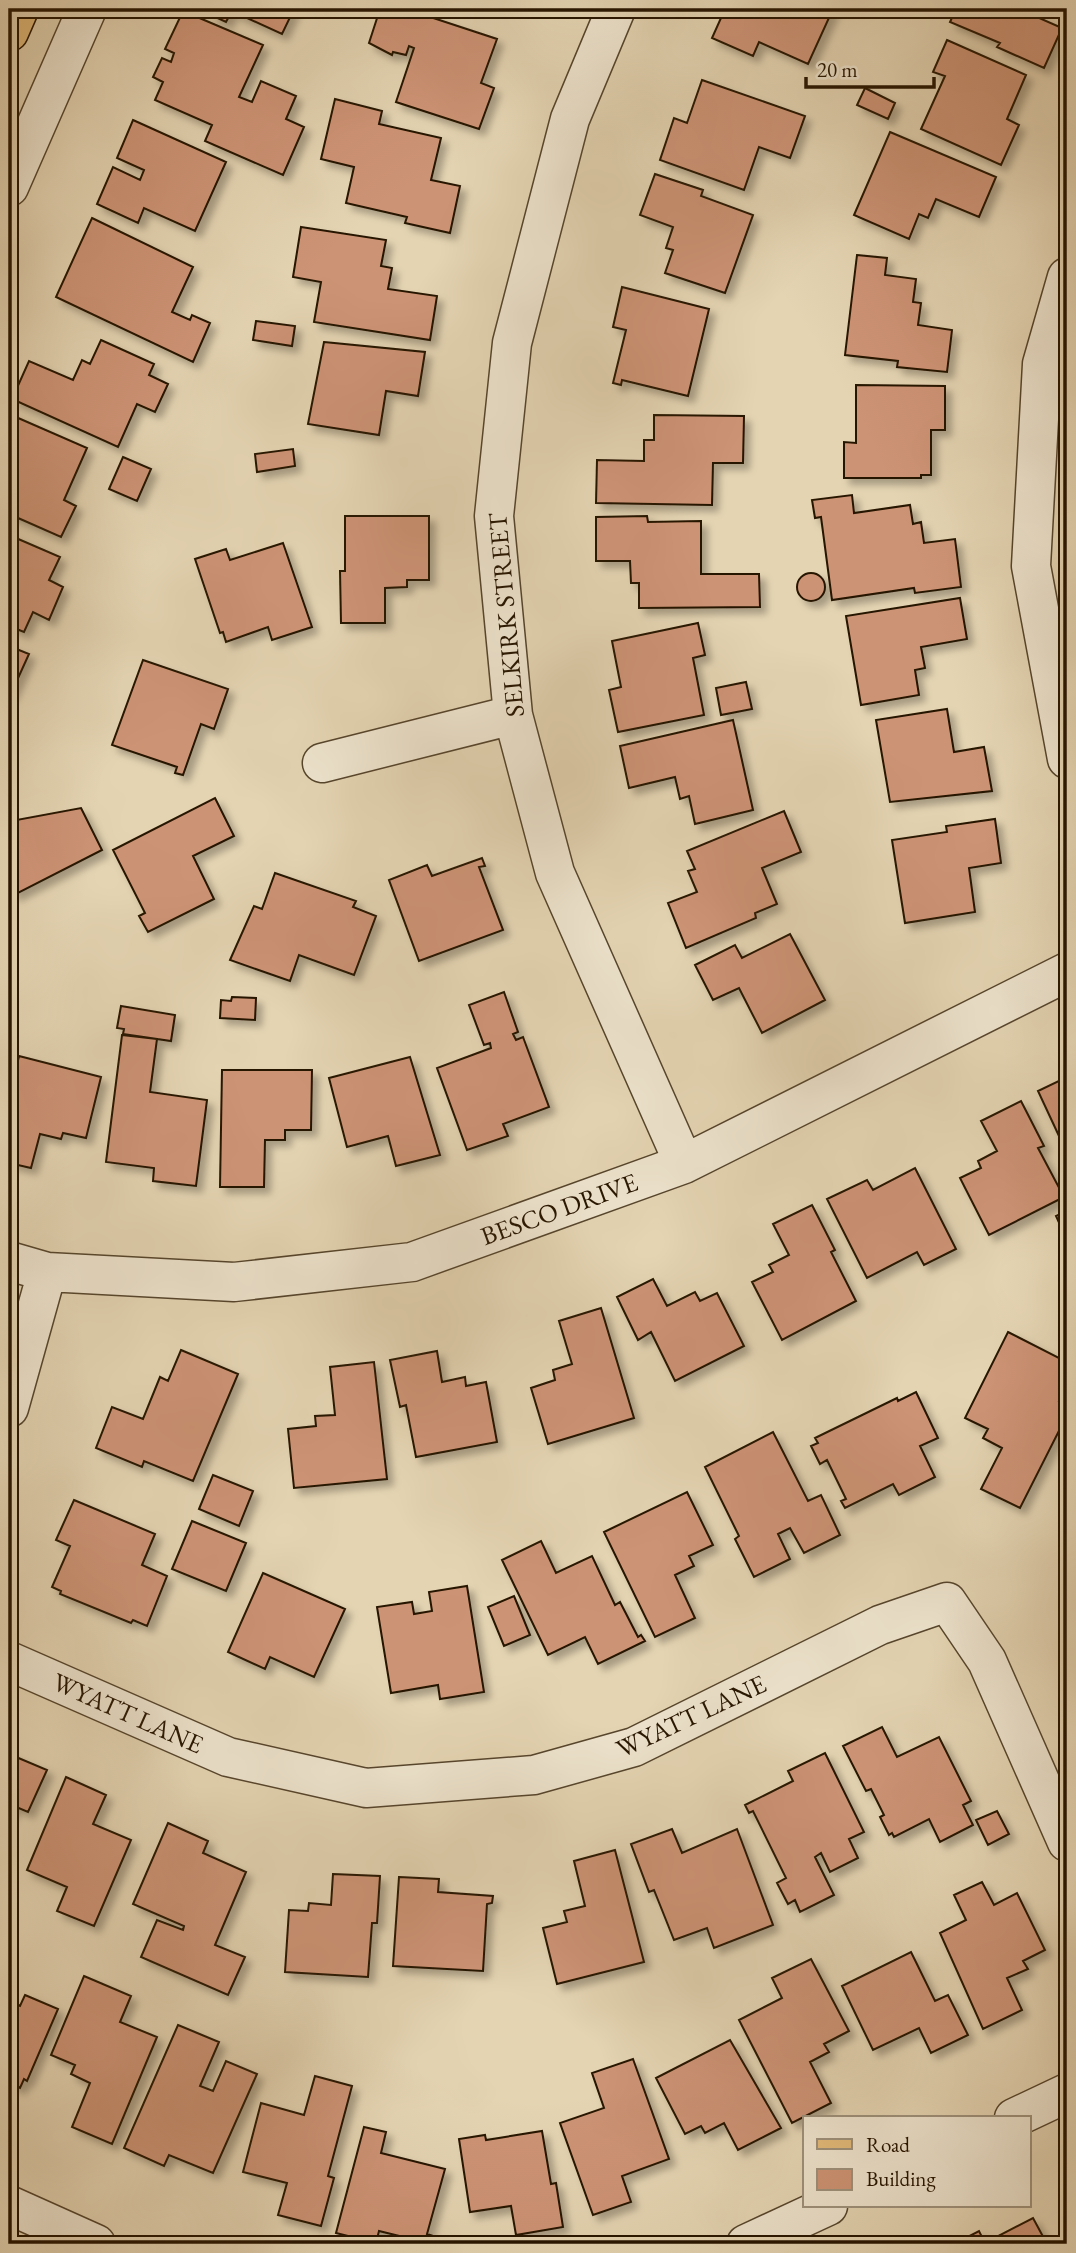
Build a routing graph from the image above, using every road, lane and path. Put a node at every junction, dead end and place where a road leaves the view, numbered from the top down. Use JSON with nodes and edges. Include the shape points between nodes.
{"nodes":[{"id":1,"x":19,"y":9,"type":"edge"},
{"id":2,"x":87,"y":9,"type":"edge"},
{"id":3,"x":616,"y":9,"type":"edge"},
{"id":4,"x":9,"y":32,"type":"edge"},
{"id":5,"x":9,"y":187,"type":"edge"},
{"id":6,"x":1067,"y":277,"type":"edge"},
{"id":7,"x":513,"y":715,"type":"junction"},
{"id":8,"x":1067,"y":759,"type":"edge"},
{"id":9,"x":322,"y":763,"type":"dead end"},
{"id":10,"x":1067,"y":972,"type":"edge"},
{"id":11,"x":684,"y":1164,"type":"junction"},
{"id":12,"x":9,"y":1261,"type":"edge"},
{"id":13,"x":47,"y":1272,"type":"junction"},
{"id":14,"x":9,"y":1408,"type":"edge"},
{"id":15,"x":9,"y":1661,"type":"edge"},
{"id":16,"x":1067,"y":1843,"type":"edge"},
{"id":17,"x":1067,"y":2093,"type":"edge"},
{"id":18,"x":1018,"y":2116,"type":"edge"},
{"id":19,"x":9,"y":2205,"type":"edge"},
{"id":20,"x":824,"y":2208,"type":"edge"},
{"id":21,"x":96,"y":2244,"type":"edge"},
{"id":22,"x":746,"y":2244,"type":"edge"}],
"edges":[{"from":1,"to":4,"type":"main road"},
{"from":2,"to":5,"type":"street"},
{"from":3,"to":7,"type":"street","name":"SELKIRK STREET","via":[[570,119],[512,344],[494,516]]},
{"from":6,"to":8,"type":"street","via":[[1042,364],[1031,566]]},
{"from":7,"to":9,"type":"street"},
{"from":7,"to":11,"type":"street","name":"SELKIRK STREET","via":[[555,873]]},
{"from":10,"to":11,"type":"street","name":"BESCO DRIVE"},
{"from":11,"to":13,"type":"street","name":"BESCO DRIVE","via":[[412,1262],[234,1282]]},
{"from":12,"to":13,"type":"street","name":"BESCO DRIVE"},
{"from":13,"to":14,"type":"street"},
{"from":15,"to":16,"type":"street","name":"WYATT LANE","via":[[228,1757],[366,1788],[534,1775],[634,1747],[880,1625],[947,1602],[987,1661]]},
{"from":17,"to":18,"type":"street"},
{"from":19,"to":21,"type":"street"},
{"from":20,"to":22,"type":"street"}]}
